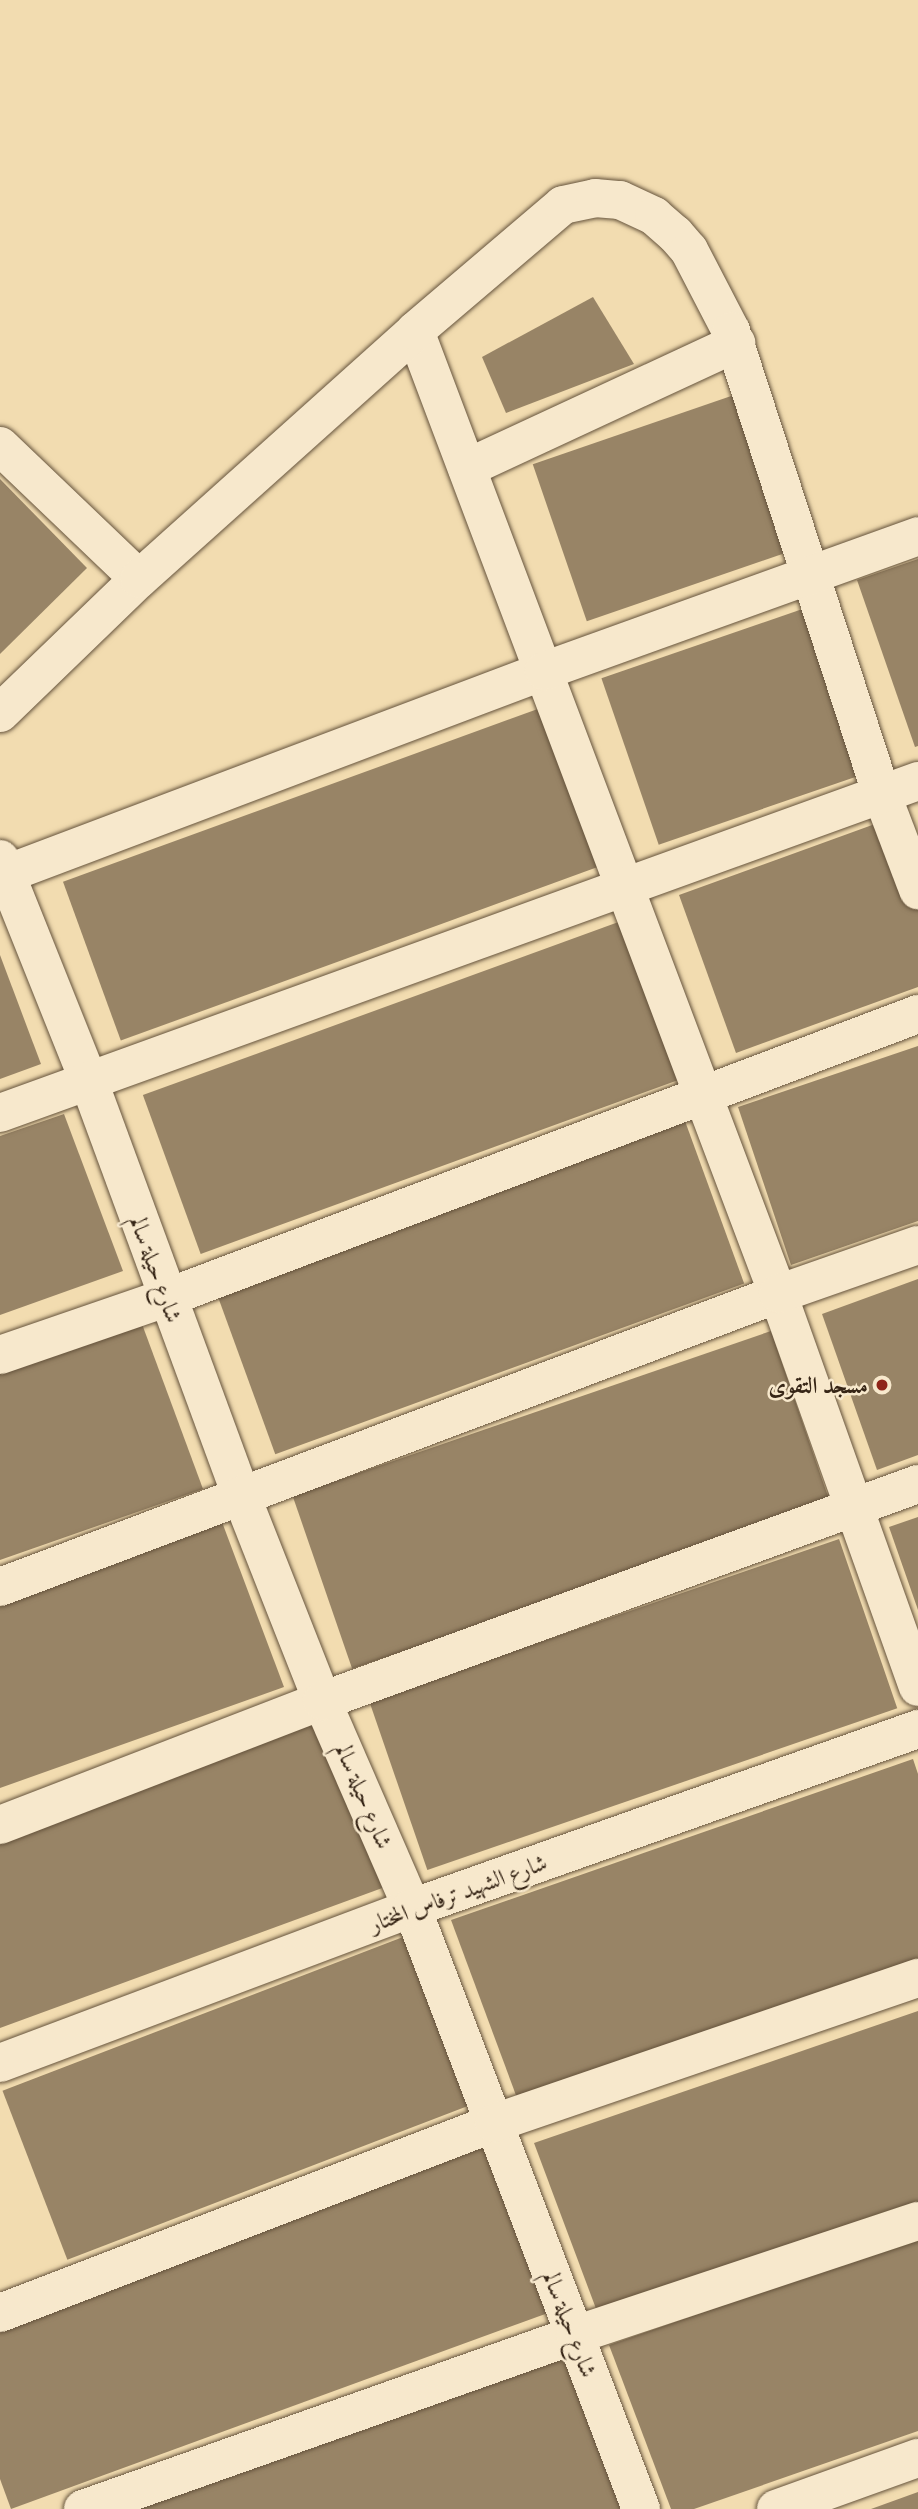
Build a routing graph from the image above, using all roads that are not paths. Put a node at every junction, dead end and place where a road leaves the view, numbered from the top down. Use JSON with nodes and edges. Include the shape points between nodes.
{"nodes":[{"id":1,"x":415,"y":331,"type":"junction"},
{"id":2,"x":736,"y":343,"type":"junction"},
{"id":3,"x":0,"y":446,"type":"edge"},
{"id":4,"x":467,"y":468,"type":"junction"},
{"id":5,"x":918,"y":536,"type":"edge"},
{"id":6,"x":814,"y":576,"type":"junction"},
{"id":7,"x":139,"y":579,"type":"junction"},
{"id":8,"x":544,"y":671,"type":"junction"},
{"id":9,"x":0,"y":713,"type":"edge"},
{"id":10,"x":918,"y":781,"type":"edge"},
{"id":11,"x":882,"y":795,"type":"junction"},
{"id":12,"x":3,"y":866,"type":"edge"},
{"id":13,"x":624,"y":886,"type":"junction"},
{"id":14,"x":918,"y":890,"type":"edge"},
{"id":15,"x":918,"y":1014,"type":"edge"},
{"id":16,"x":89,"y":1082,"type":"junction"},
{"id":17,"x":700,"y":1096,"type":"junction"},
{"id":18,"x":0,"y":1113,"type":"edge"},
{"id":19,"x":918,"y":1245,"type":"edge"},
{"id":20,"x":778,"y":1294,"type":"junction"},
{"id":21,"x":166,"y":1298,"type":"junction"},
{"id":22,"x":0,"y":1355,"type":"edge"},
{"id":23,"x":918,"y":1484,"type":"edge"},
{"id":24,"x":241,"y":1495,"type":"junction"},
{"id":25,"x":853,"y":1506,"type":"junction"},
{"id":26,"x":0,"y":1587,"type":"edge"},
{"id":27,"x":918,"y":1687,"type":"edge"},
{"id":28,"x":322,"y":1701,"type":"junction"},
{"id":29,"x":918,"y":1729,"type":"edge"},
{"id":30,"x":0,"y":1825,"type":"edge"},
{"id":31,"x":412,"y":1908,"type":"junction"},
{"id":32,"x":918,"y":1978,"type":"edge"},
{"id":33,"x":0,"y":2063,"type":"edge"},
{"id":34,"x":494,"y":2123,"type":"junction"},
{"id":35,"x":918,"y":2221,"type":"edge"},
{"id":36,"x":0,"y":2313,"type":"edge"},
{"id":37,"x":575,"y":2335,"type":"junction"},
{"id":38,"x":918,"y":2458,"type":"edge"},
{"id":39,"x":83,"y":2509,"type":"edge"},
{"id":40,"x":641,"y":2509,"type":"edge"},
{"id":41,"x":776,"y":2509,"type":"edge"}],
"edges":[{"from":1,"to":2,"type":"street","via":[[563,205],[596,198],[620,200],[654,216],[676,234],[689,250]]},
{"from":1,"to":4,"type":"street"},
{"from":1,"to":7,"type":"street"},
{"from":2,"to":4,"type":"street"},
{"from":2,"to":6,"type":"street"},
{"from":3,"to":7,"type":"street"},
{"from":4,"to":8,"type":"street"},
{"from":5,"to":6,"type":"street"},
{"from":6,"to":8,"type":"street"},
{"from":6,"to":11,"type":"street"},
{"from":7,"to":9,"type":"street"},
{"from":8,"to":12,"type":"street"},
{"from":8,"to":13,"type":"street"},
{"from":10,"to":11,"type":"street"},
{"from":11,"to":13,"type":"street"},
{"from":11,"to":14,"type":"street"},
{"from":12,"to":16,"type":"street","name":"شارع حيلة سالم"},
{"from":13,"to":16,"type":"street"},
{"from":13,"to":17,"type":"street"},
{"from":15,"to":17,"type":"street"},
{"from":16,"to":18,"type":"street"},
{"from":16,"to":21,"type":"street","name":"شارع حيلة سالم"},
{"from":17,"to":20,"type":"street"},
{"from":17,"to":21,"type":"street"},
{"from":19,"to":20,"type":"street"},
{"from":20,"to":24,"type":"street"},
{"from":20,"to":25,"type":"street"},
{"from":21,"to":22,"type":"street"},
{"from":21,"to":24,"type":"street","name":"شارع حيلة سالم"},
{"from":23,"to":25,"type":"street"},
{"from":24,"to":26,"type":"street"},
{"from":24,"to":28,"type":"street","name":"شارع حيلة سالم"},
{"from":25,"to":27,"type":"street"},
{"from":25,"to":28,"type":"street"},
{"from":28,"to":30,"type":"street"},
{"from":28,"to":31,"type":"street","name":"شارع حيلة سالم"},
{"from":29,"to":31,"type":"street","name":"شارع الشهيد ترفاس المختار"},
{"from":31,"to":33,"type":"street","name":"شارع الشهيد ترفاس المختار"},
{"from":31,"to":34,"type":"street","name":"شارع حيلة سالم"},
{"from":32,"to":34,"type":"street"},
{"from":34,"to":36,"type":"street"},
{"from":34,"to":37,"type":"street","name":"شارع حيلة سالم"},
{"from":35,"to":37,"type":"street"},
{"from":37,"to":39,"type":"street"},
{"from":37,"to":40,"type":"street","name":"شارع حيلة سالم"},
{"from":38,"to":41,"type":"street"}]}
